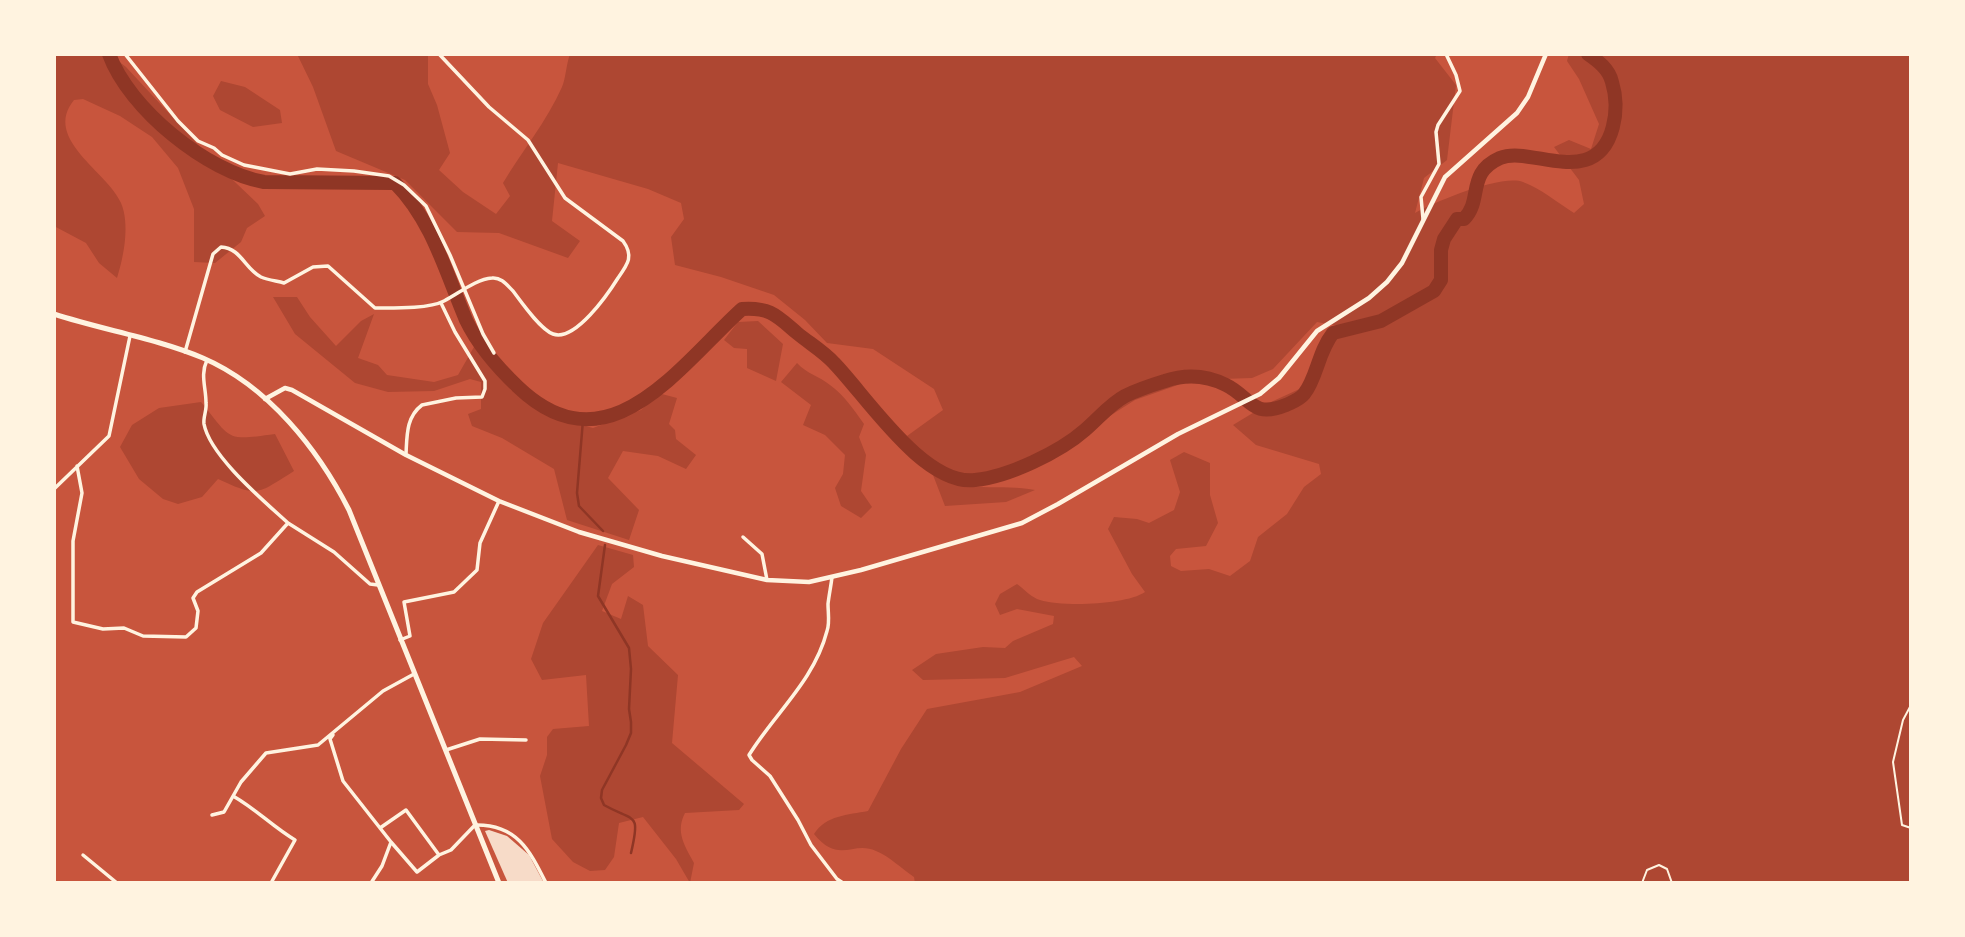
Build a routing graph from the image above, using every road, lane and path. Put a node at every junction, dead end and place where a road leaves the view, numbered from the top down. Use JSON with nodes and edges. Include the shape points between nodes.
{"nodes":[{"id":1,"x":125,"y":54,"type":"edge"},
{"id":2,"x":439,"y":54,"type":"edge"},
{"id":3,"x":1446,"y":54,"type":"edge"},
{"id":4,"x":1546,"y":54,"type":"edge"},
{"id":5,"x":1423,"y":219,"type":"junction"},
{"id":6,"x":462,"y":291,"type":"junction"},
{"id":7,"x":441,"y":303,"type":"junction"},
{"id":8,"x":54,"y":314,"type":"edge"},
{"id":9,"x":130,"y":336,"type":"junction"},
{"id":10,"x":185,"y":352,"type":"junction"},
{"id":11,"x":494,"y":353,"type":"dead end"},
{"id":12,"x":207,"y":360,"type":"junction"},
{"id":13,"x":265,"y":399,"type":"junction"},
{"id":14,"x":406,"y":455,"type":"junction"},
{"id":15,"x":77,"y":466,"type":"junction"},
{"id":16,"x":54,"y":489,"type":"edge"},
{"id":17,"x":499,"y":501,"type":"junction"},
{"id":18,"x":288,"y":523,"type":"junction"},
{"id":19,"x":743,"y":537,"type":"dead end"},
{"id":20,"x":832,"y":577,"type":"junction"},
{"id":21,"x":766,"y":580,"type":"junction"},
{"id":22,"x":380,"y":586,"type":"junction"},
{"id":23,"x":400,"y":640,"type":"junction"},
{"id":24,"x":415,"y":674,"type":"junction"},
{"id":25,"x":1911,"y":705,"type":"edge"},
{"id":26,"x":336,"y":730,"type":"junction"},
{"id":27,"x":526,"y":740,"type":"dead end"},
{"id":28,"x":445,"y":750,"type":"junction"},
{"id":29,"x":233,"y":796,"type":"junction"},
{"id":30,"x":212,"y":815,"type":"dead end"},
{"id":31,"x":475,"y":825,"type":"junction"},
{"id":32,"x":380,"y":828,"type":"junction"},
{"id":33,"x":1911,"y":828,"type":"edge"},
{"id":34,"x":391,"y":842,"type":"junction"},
{"id":35,"x":83,"y":855,"type":"dead end"},
{"id":36,"x":439,"y":855,"type":"junction"},
{"id":37,"x":117,"y":883,"type":"edge"},
{"id":38,"x":271,"y":883,"type":"edge"},
{"id":39,"x":371,"y":883,"type":"edge"},
{"id":40,"x":499,"y":883,"type":"edge"},
{"id":41,"x":546,"y":883,"type":"edge"},
{"id":42,"x":843,"y":883,"type":"edge"},
{"id":43,"x":1642,"y":883,"type":"edge"},
{"id":44,"x":1672,"y":883,"type":"edge"}],
"edges":[{"from":1,"to":6,"type":"street","via":[[188,131],[222,155],[244,165],[290,174],[317,169],[354,171],[388,176],[404,184],[426,206]]},
{"from":2,"to":6,"type":"street","via":[[528,140],[565,198],[623,241],[630,255],[610,292],[564,335],[546,329],[498,278]]},
{"from":3,"to":5,"type":"street","via":[[1460,91],[1436,132],[1439,164],[1421,197]]},
{"from":4,"to":5,"type":"main road","via":[[1517,113],[1445,177]]},
{"from":5,"to":20,"type":"main road","via":[[1402,263],[1387,282],[1317,331],[1260,394],[1167,439],[1022,523]]},
{"from":6,"to":7,"type":"street"},
{"from":6,"to":11,"type":"street"},
{"from":7,"to":10,"type":"street","via":[[376,308],[328,266],[313,267],[284,283],[260,276],[237,253],[221,247],[213,254]]},
{"from":7,"to":14,"type":"street","via":[[485,381],[485,389],[482,397],[422,405],[412,413]]},
{"from":8,"to":9,"type":"highway"},
{"from":9,"to":10,"type":"highway"},
{"from":9,"to":15,"type":"street","via":[[108,436]]},
{"from":10,"to":12,"type":"highway"},
{"from":12,"to":13,"type":"highway"},
{"from":12,"to":18,"type":"street","via":[[203,369],[204,422],[211,442]]},
{"from":13,"to":14,"type":"main road","via":[[285,388],[292,390]]},
{"from":13,"to":22,"type":"highway","via":[[332,477]]},
{"from":14,"to":17,"type":"main road"},
{"from":15,"to":16,"type":"street"},
{"from":15,"to":18,"type":"street","via":[[82,494],[73,541],[73,622],[124,628],[143,636],[186,637],[196,628],[198,611],[193,598],[197,592],[261,553]]},
{"from":17,"to":21,"type":"main road","via":[[579,532]]},
{"from":17,"to":23,"type":"street","via":[[480,543],[477,570],[454,592],[404,602],[410,636]]},
{"from":18,"to":22,"type":"street","via":[[334,552],[370,584]]},
{"from":19,"to":21,"type":"street","via":[[762,554]]},
{"from":20,"to":21,"type":"main road","via":[[809,582]]},
{"from":20,"to":42,"type":"street","via":[[829,628],[823,645],[793,699],[749,755],[770,776],[811,845]]},
{"from":22,"to":23,"type":"highway"},
{"from":23,"to":24,"type":"highway"},
{"from":24,"to":26,"type":"street","via":[[383,691]]},
{"from":24,"to":28,"type":"highway"},
{"from":25,"to":33,"type":"path","via":[[1893,762],[1902,825]]},
{"from":26,"to":29,"type":"street","via":[[318,745],[266,753]]},
{"from":26,"to":32,"type":"street","via":[[330,739],[343,781]]},
{"from":27,"to":28,"type":"street","via":[[480,739]]},
{"from":28,"to":31,"type":"highway"},
{"from":29,"to":30,"type":"street","via":[[224,812]]},
{"from":29,"to":38,"type":"street","via":[[295,840]]},
{"from":31,"to":36,"type":"street","via":[[451,850]]},
{"from":31,"to":40,"type":"highway"},
{"from":31,"to":41,"type":"street","via":[[489,825],[514,836],[530,851]]},
{"from":32,"to":34,"type":"street"},
{"from":32,"to":36,"type":"street","via":[[406,810]]},
{"from":34,"to":36,"type":"street","via":[[417,872]]},
{"from":34,"to":39,"type":"street"},
{"from":35,"to":37,"type":"street"},
{"from":43,"to":44,"type":"path","via":[[1647,870],[1660,865],[1667,869]]}]}
